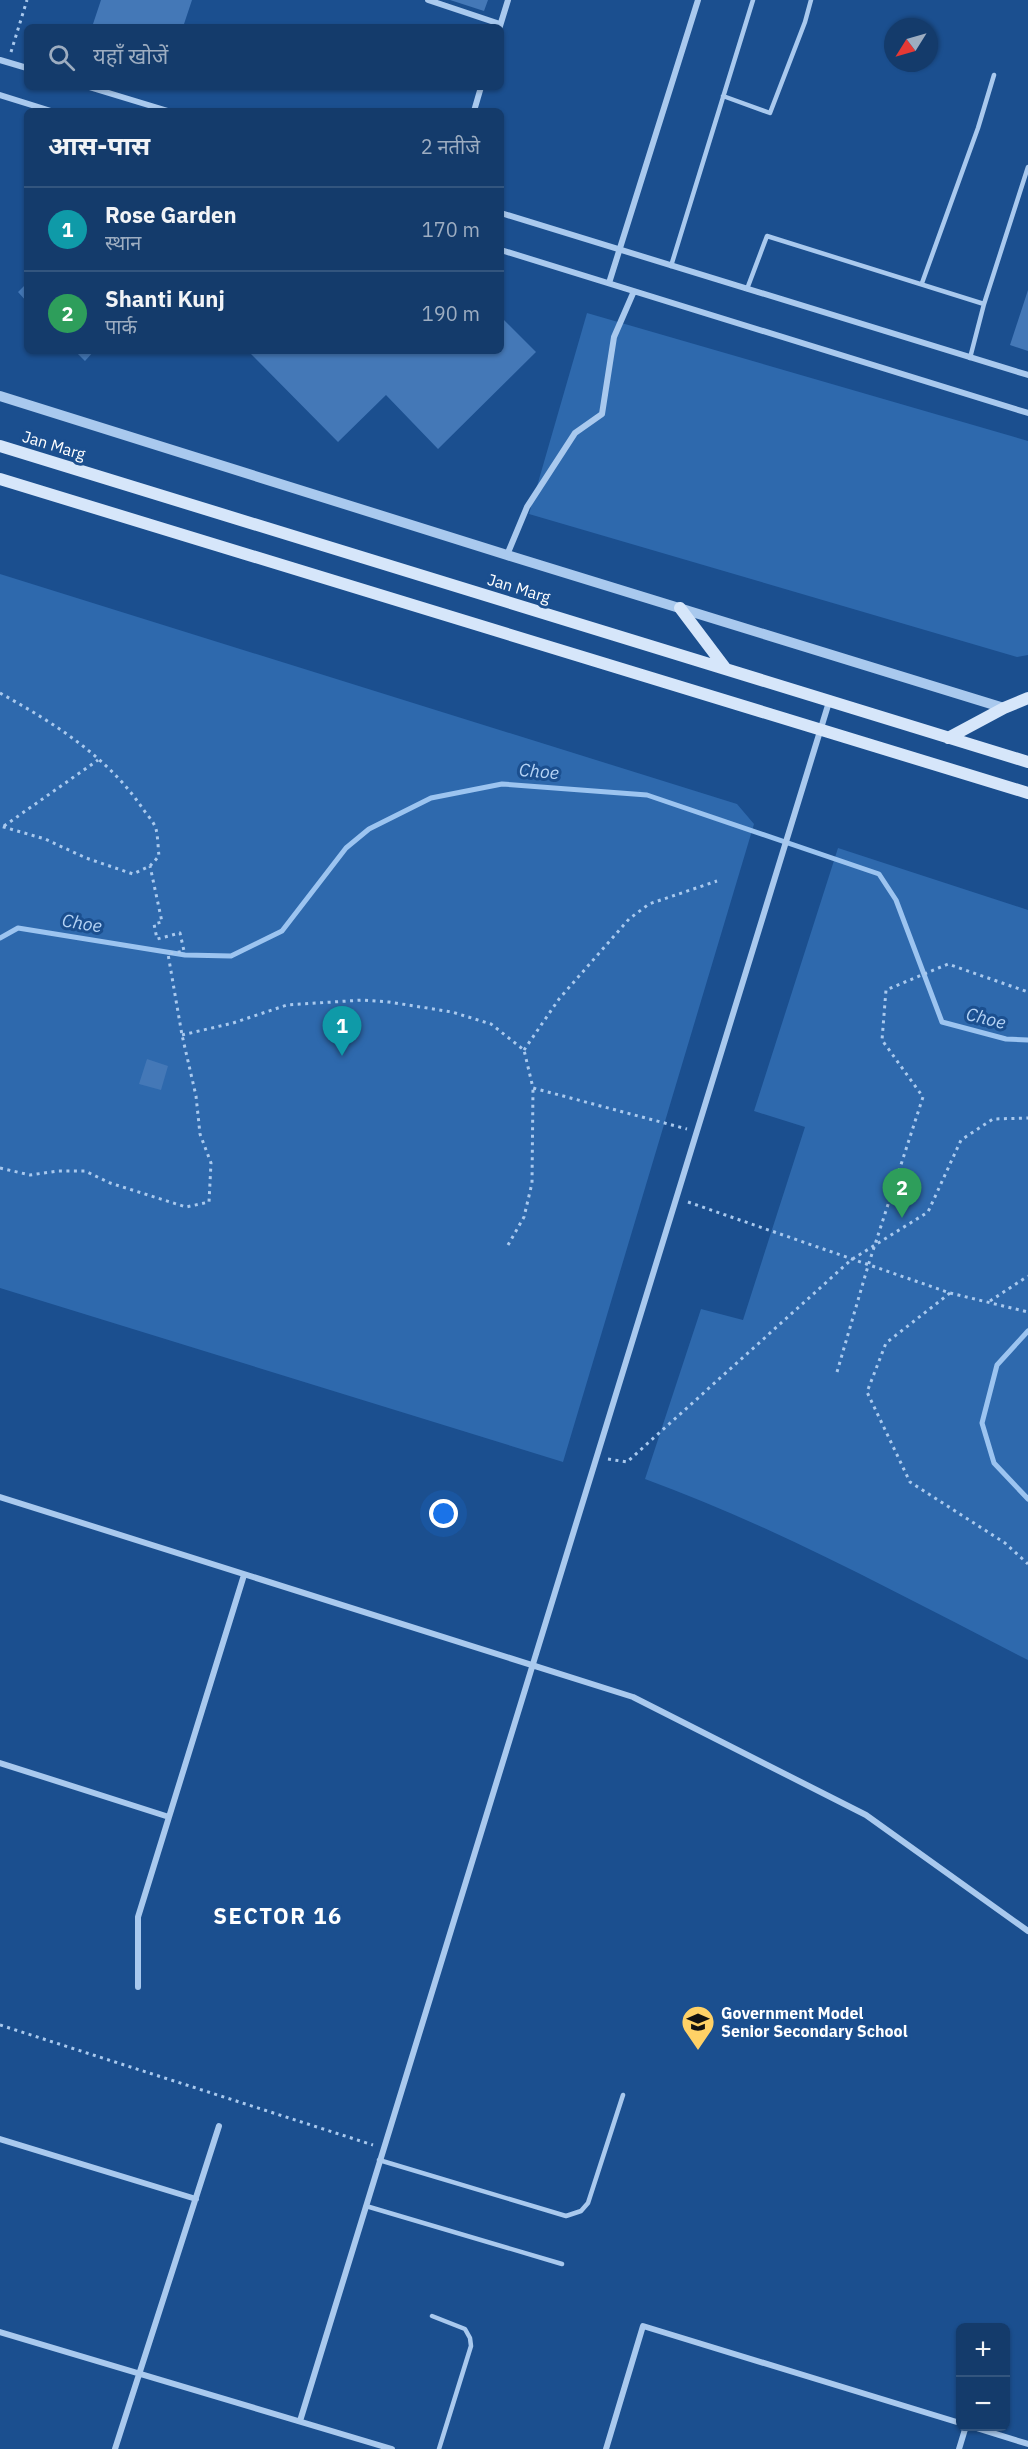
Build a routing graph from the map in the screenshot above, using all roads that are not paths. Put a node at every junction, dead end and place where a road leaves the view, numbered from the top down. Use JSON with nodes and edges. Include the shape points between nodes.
{"nodes":[{"id":1,"x":428,"y":0,"type":"edge"},
{"id":2,"x":508,"y":0,"type":"edge"},
{"id":3,"x":698,"y":0,"type":"edge"},
{"id":4,"x":753,"y":0,"type":"edge"},
{"id":5,"x":811,"y":0,"type":"edge"},
{"id":6,"x":494,"y":24,"type":"edge"},
{"id":7,"x":501,"y":24,"type":"edge"},
{"id":8,"x":0,"y":60,"type":"edge"},
{"id":9,"x":24,"y":67,"type":"edge"},
{"id":10,"x":994,"y":75,"type":"dead end"},
{"id":11,"x":99,"y":90,"type":"edge"},
{"id":12,"x":480,"y":90,"type":"edge"},
{"id":13,"x":0,"y":95,"type":"edge"},
{"id":14,"x":723,"y":96,"type":"junction"},
{"id":15,"x":41,"y":108,"type":"edge"},
{"id":16,"x":158,"y":108,"type":"edge"},
{"id":17,"x":475,"y":108,"type":"edge"},
{"id":18,"x":1028,"y":167,"type":"edge"},
{"id":19,"x":504,"y":214,"type":"edge"},
{"id":20,"x":620,"y":250,"type":"junction"},
{"id":21,"x":504,"y":251,"type":"edge"},
{"id":22,"x":671,"y":266,"type":"junction"},
{"id":23,"x":609,"y":283,"type":"junction"},
{"id":24,"x":922,"y":283,"type":"junction"},
{"id":25,"x":747,"y":289,"type":"junction"},
{"id":26,"x":634,"y":291,"type":"junction"},
{"id":27,"x":984,"y":304,"type":"junction"},
{"id":28,"x":970,"y":358,"type":"junction"},
{"id":29,"x":1028,"y":375,"type":"edge"},
{"id":30,"x":0,"y":396,"type":"edge"},
{"id":31,"x":1028,"y":412,"type":"edge"},
{"id":32,"x":0,"y":446,"type":"edge"},
{"id":33,"x":0,"y":479,"type":"edge"},
{"id":34,"x":507,"y":555,"type":"junction"},
{"id":35,"x":680,"y":608,"type":"junction"},
{"id":36,"x":726,"y":669,"type":"junction"},
{"id":37,"x":1028,"y":699,"type":"edge"},
{"id":38,"x":829,"y":702,"type":"junction"},
{"id":39,"x":1004,"y":708,"type":"junction"},
{"id":40,"x":821,"y":730,"type":"junction"},
{"id":41,"x":948,"y":738,"type":"junction"},
{"id":42,"x":1028,"y":762,"type":"edge"},
{"id":43,"x":1028,"y":793,"type":"edge"},
{"id":44,"x":0,"y":1497,"type":"edge"},
{"id":45,"x":244,"y":1575,"type":"junction"},
{"id":46,"x":531,"y":1666,"type":"junction"},
{"id":47,"x":0,"y":1763,"type":"edge"},
{"id":48,"x":169,"y":1817,"type":"junction"},
{"id":49,"x":1028,"y":1931,"type":"edge"},
{"id":50,"x":138,"y":1987,"type":"dead end"},
{"id":51,"x":623,"y":2095,"type":"dead end"},
{"id":52,"x":219,"y":2126,"type":"dead end"},
{"id":53,"x":0,"y":2139,"type":"edge"},
{"id":54,"x":380,"y":2160,"type":"junction"},
{"id":55,"x":196,"y":2199,"type":"junction"},
{"id":56,"x":366,"y":2206,"type":"junction"},
{"id":57,"x":562,"y":2264,"type":"dead end"},
{"id":58,"x":432,"y":2316,"type":"dead end"},
{"id":59,"x":0,"y":2332,"type":"edge"},
{"id":60,"x":140,"y":2374,"type":"junction"},
{"id":61,"x":300,"y":2421,"type":"junction"},
{"id":62,"x":956,"y":2423,"type":"edge"},
{"id":63,"x":966,"y":2431,"type":"edge"},
{"id":64,"x":981,"y":2431,"type":"edge"},
{"id":65,"x":1028,"y":2445,"type":"edge"},
{"id":66,"x":115,"y":2449,"type":"edge"},
{"id":67,"x":392,"y":2449,"type":"edge"},
{"id":68,"x":439,"y":2449,"type":"edge"},
{"id":69,"x":606,"y":2449,"type":"edge"},
{"id":70,"x":959,"y":2449,"type":"edge"}],
"edges":[{"from":1,"to":6,"type":"street"},
{"from":2,"to":7,"type":"street"},
{"from":3,"to":20,"type":"street"},
{"from":4,"to":14,"type":"lane"},
{"from":5,"to":14,"type":"lane","via":[[770,113]]},
{"from":8,"to":9,"type":"street"},
{"from":10,"to":24,"type":"lane"},
{"from":11,"to":16,"type":"street"},
{"from":12,"to":17,"type":"street"},
{"from":13,"to":15,"type":"street"},
{"from":14,"to":22,"type":"lane"},
{"from":18,"to":27,"type":"lane"},
{"from":19,"to":20,"type":"street"},
{"from":20,"to":22,"type":"street"},
{"from":20,"to":23,"type":"street"},
{"from":21,"to":23,"type":"street"},
{"from":22,"to":25,"type":"street"},
{"from":23,"to":26,"type":"street"},
{"from":24,"to":25,"type":"lane","via":[[767,236]]},
{"from":24,"to":27,"type":"lane"},
{"from":25,"to":28,"type":"street"},
{"from":26,"to":31,"type":"street"},
{"from":26,"to":34,"type":"street","via":[[614,337],[602,414],[576,433],[527,507]]},
{"from":27,"to":28,"type":"lane"},
{"from":28,"to":29,"type":"street"},
{"from":30,"to":34,"type":"street"},
{"from":32,"to":36,"type":"main road","name":"Jan Marg"},
{"from":33,"to":40,"type":"main road"},
{"from":34,"to":35,"type":"street"},
{"from":35,"to":36,"type":"main road"},
{"from":35,"to":39,"type":"street"},
{"from":36,"to":38,"type":"main road","name":"Jan Marg"},
{"from":37,"to":39,"type":"main road"},
{"from":38,"to":40,"type":"street"},
{"from":38,"to":41,"type":"main road","name":"Jan Marg"},
{"from":39,"to":41,"type":"main road"},
{"from":40,"to":43,"type":"main road"},
{"from":40,"to":46,"type":"street"},
{"from":41,"to":42,"type":"main road","name":"Jan Marg"},
{"from":44,"to":45,"type":"street"},
{"from":45,"to":46,"type":"street"},
{"from":45,"to":48,"type":"street"},
{"from":46,"to":49,"type":"street","via":[[633,1697],[866,1815]]},
{"from":46,"to":54,"type":"street"},
{"from":47,"to":48,"type":"street"},
{"from":48,"to":50,"type":"street","via":[[138,1917]]},
{"from":51,"to":54,"type":"lane","via":[[588,2204],[566,2216]]},
{"from":52,"to":55,"type":"street"},
{"from":53,"to":55,"type":"street"},
{"from":54,"to":56,"type":"street"},
{"from":55,"to":60,"type":"street"},
{"from":56,"to":57,"type":"lane"},
{"from":56,"to":61,"type":"street"},
{"from":58,"to":68,"type":"lane","via":[[465,2329],[471,2346]]},
{"from":59,"to":60,"type":"street"},
{"from":60,"to":61,"type":"street"},
{"from":60,"to":66,"type":"street"},
{"from":61,"to":67,"type":"street"},
{"from":62,"to":69,"type":"street","via":[[643,2326]]},
{"from":63,"to":70,"type":"street"},
{"from":64,"to":65,"type":"street"}]}
